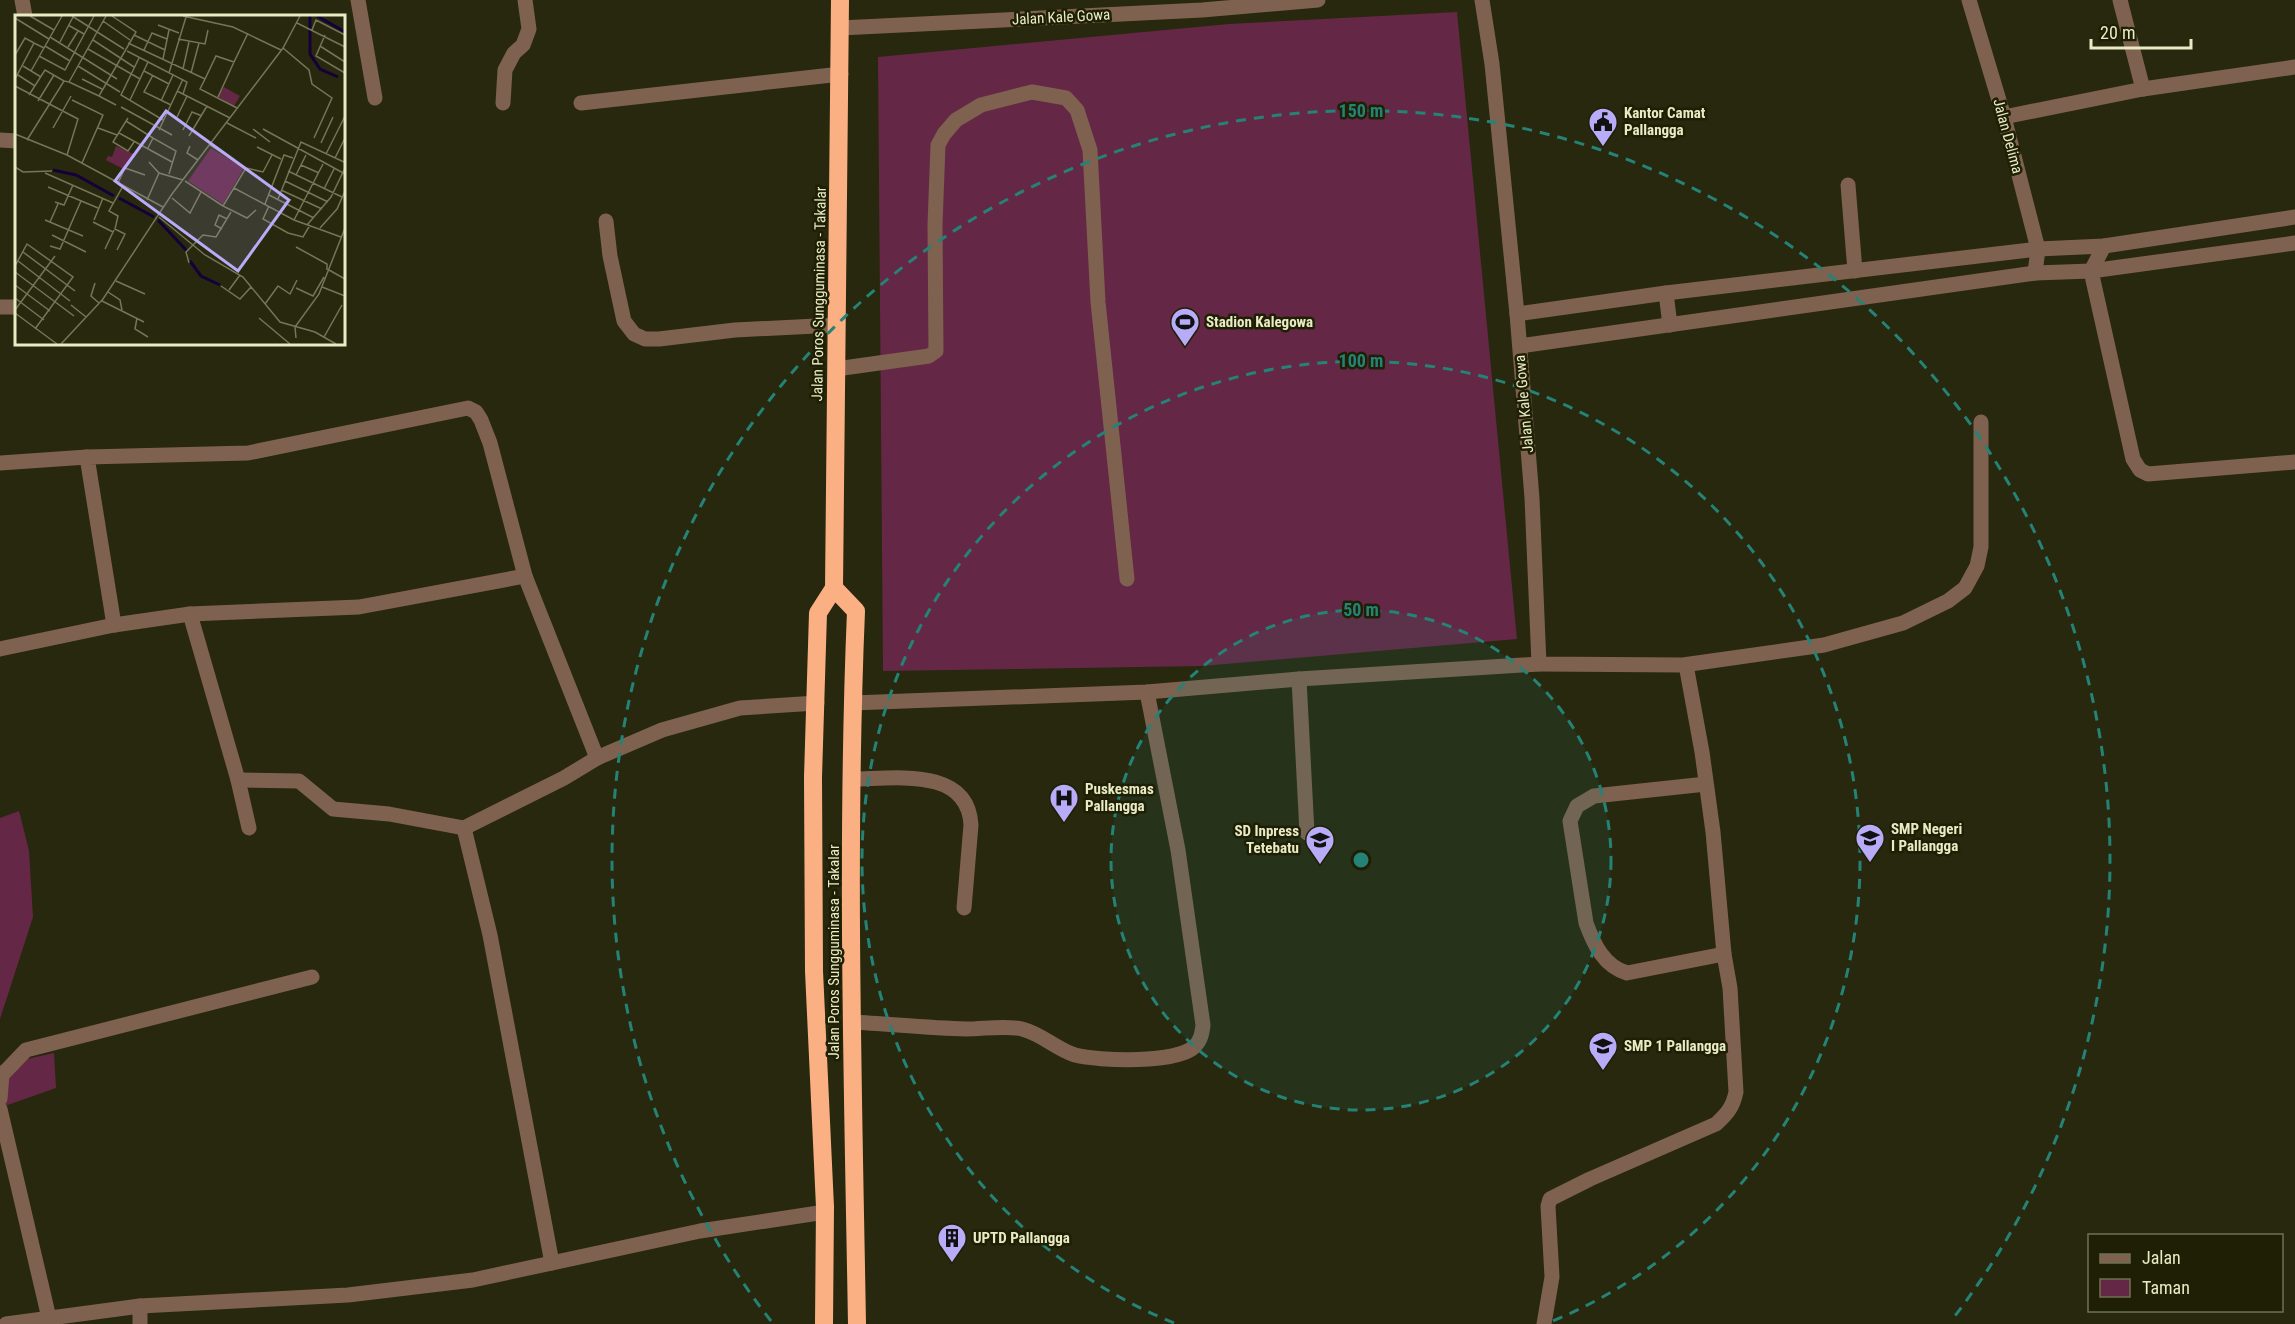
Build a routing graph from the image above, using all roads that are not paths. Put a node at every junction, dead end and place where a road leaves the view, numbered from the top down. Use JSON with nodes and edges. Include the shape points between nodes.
{"nodes":[{"id":1,"x":22,"y":0,"type":"edge"},
{"id":2,"x":358,"y":0,"type":"edge"},
{"id":3,"x":525,"y":0,"type":"edge"},
{"id":4,"x":840,"y":0,"type":"edge"},
{"id":5,"x":1318,"y":0,"type":"edge"},
{"id":6,"x":1482,"y":0,"type":"edge"},
{"id":7,"x":1969,"y":0,"type":"edge"},
{"id":8,"x":2121,"y":0,"type":"edge"},
{"id":9,"x":1202,"y":5,"type":"edge"},
{"id":10,"x":25,"y":15,"type":"edge"},
{"id":11,"x":840,"y":28,"type":"junction"},
{"id":12,"x":2295,"y":67,"type":"edge"},
{"id":13,"x":841,"y":74,"type":"junction"},
{"id":14,"x":2143,"y":89,"type":"junction"},
{"id":15,"x":375,"y":99,"type":"dead end"},
{"id":16,"x":503,"y":104,"type":"dead end"},
{"id":17,"x":580,"y":104,"type":"dead end"},
{"id":18,"x":2004,"y":117,"type":"junction"},
{"id":19,"x":0,"y":140,"type":"edge"},
{"id":20,"x":15,"y":141,"type":"edge"},
{"id":21,"x":1848,"y":185,"type":"dead end"},
{"id":22,"x":2295,"y":217,"type":"edge"},
{"id":23,"x":606,"y":221,"type":"dead end"},
{"id":24,"x":2295,"y":243,"type":"edge"},
{"id":25,"x":2104,"y":246,"type":"junction"},
{"id":26,"x":2038,"y":249,"type":"junction"},
{"id":27,"x":1855,"y":271,"type":"junction"},
{"id":28,"x":2091,"y":271,"type":"junction"},
{"id":29,"x":2035,"y":273,"type":"junction"},
{"id":30,"x":1666,"y":293,"type":"junction"},
{"id":31,"x":15,"y":307,"type":"edge"},
{"id":32,"x":0,"y":308,"type":"edge"},
{"id":33,"x":1517,"y":314,"type":"junction"},
{"id":34,"x":836,"y":325,"type":"junction"},
{"id":35,"x":1670,"y":325,"type":"junction"},
{"id":36,"x":1520,"y":346,"type":"junction"},
{"id":37,"x":836,"y":369,"type":"junction"},
{"id":38,"x":1982,"y":422,"type":"dead end"},
{"id":39,"x":87,"y":457,"type":"junction"},
{"id":40,"x":2295,"y":462,"type":"edge"},
{"id":41,"x":0,"y":463,"type":"edge"},
{"id":42,"x":525,"y":576,"type":"junction"},
{"id":43,"x":1127,"y":579,"type":"dead end"},
{"id":44,"x":834,"y":588,"type":"junction"},
{"id":45,"x":190,"y":614,"type":"junction"},
{"id":46,"x":114,"y":625,"type":"junction"},
{"id":47,"x":0,"y":649,"type":"edge"},
{"id":48,"x":1539,"y":664,"type":"junction"},
{"id":49,"x":1686,"y":665,"type":"junction"},
{"id":50,"x":1299,"y":680,"type":"junction"},
{"id":51,"x":1147,"y":692,"type":"junction"},
{"id":52,"x":852,"y":703,"type":"junction"},
{"id":53,"x":817,"y":704,"type":"junction"},
{"id":54,"x":597,"y":758,"type":"junction"},
{"id":55,"x":852,"y":779,"type":"junction"},
{"id":56,"x":237,"y":780,"type":"junction"},
{"id":57,"x":1706,"y":784,"type":"junction"},
{"id":58,"x":249,"y":828,"type":"dead end"},
{"id":59,"x":464,"y":828,"type":"junction"},
{"id":60,"x":1307,"y":834,"type":"dead end"},
{"id":61,"x":964,"y":908,"type":"dead end"},
{"id":62,"x":1724,"y":954,"type":"junction"},
{"id":63,"x":312,"y":977,"type":"dead end"},
{"id":64,"x":852,"y":1022,"type":"junction"},
{"id":65,"x":0,"y":1099,"type":"edge"},
{"id":66,"x":0,"y":1109,"type":"edge"},
{"id":67,"x":825,"y":1212,"type":"junction"},
{"id":68,"x":552,"y":1263,"type":"junction"},
{"id":69,"x":140,"y":1306,"type":"junction"},
{"id":70,"x":50,"y":1318,"type":"junction"},
{"id":71,"x":6,"y":1324,"type":"edge"},
{"id":72,"x":140,"y":1324,"type":"edge"},
{"id":73,"x":825,"y":1324,"type":"edge"},
{"id":74,"x":857,"y":1324,"type":"edge"},
{"id":75,"x":1544,"y":1324,"type":"edge"}],
"edges":[{"from":1,"to":10,"type":"street"},
{"from":2,"to":15,"type":"street"},
{"from":3,"to":16,"type":"street","via":[[529,29],[505,70]]},
{"from":4,"to":11,"type":"highway","name":"Jalan Poros Sungguminasa - Takalar"},
{"from":5,"to":9,"type":"street","name":"Jalan Kale Gowa"},
{"from":6,"to":33,"type":"street","name":"Jalan Kale Gowa"},
{"from":7,"to":18,"type":"street","name":"Jalan Delima"},
{"from":8,"to":14,"type":"street"},
{"from":9,"to":11,"type":"street","name":"Jalan Kale Gowa"},
{"from":11,"to":13,"type":"highway","name":"Jalan Poros Sungguminasa - Takalar"},
{"from":12,"to":14,"type":"street"},
{"from":13,"to":17,"type":"street"},
{"from":13,"to":34,"type":"highway","name":"Jalan Poros Sungguminasa - Takalar"},
{"from":14,"to":18,"type":"street"},
{"from":18,"to":26,"type":"street","name":"Jalan Delima"},
{"from":19,"to":20,"type":"street"},
{"from":21,"to":27,"type":"street"},
{"from":22,"to":25,"type":"street"},
{"from":23,"to":34,"type":"street","via":[[624,321],[645,339]]},
{"from":24,"to":28,"type":"street"},
{"from":25,"to":26,"type":"street"},
{"from":25,"to":28,"type":"street"},
{"from":26,"to":27,"type":"street"},
{"from":26,"to":29,"type":"street","name":"Jalan Delima"},
{"from":27,"to":30,"type":"street"},
{"from":28,"to":29,"type":"street"},
{"from":28,"to":40,"type":"street","via":[[2133,459],[2140,470],[2148,474]]},
{"from":29,"to":35,"type":"street"},
{"from":30,"to":33,"type":"street"},
{"from":30,"to":35,"type":"street"},
{"from":31,"to":32,"type":"street"},
{"from":33,"to":36,"type":"street","name":"Jalan Kale Gowa"},
{"from":34,"to":37,"type":"highway","name":"Jalan Poros Sungguminasa - Takalar"},
{"from":35,"to":36,"type":"street"},
{"from":36,"to":48,"type":"street","name":"Jalan Kale Gowa"},
{"from":37,"to":43,"type":"street","via":[[929,356],[936,351],[935,225],[938,145],[944,134],[956,120],[981,105],[1032,92],[1066,98],[1077,110],[1090,150],[1098,302]]},
{"from":37,"to":44,"type":"highway","name":"Jalan Poros Sungguminasa - Takalar"},
{"from":38,"to":49,"type":"street","via":[[1981,547],[1977,566],[1965,588],[1948,602],[1892,626],[1824,645]]},
{"from":39,"to":41,"type":"street"},
{"from":39,"to":42,"type":"street","via":[[248,453],[468,408],[476,412],[490,443]]},
{"from":39,"to":46,"type":"street"},
{"from":42,"to":45,"type":"street","via":[[359,607]]},
{"from":42,"to":54,"type":"street"},
{"from":44,"to":52,"type":"highway","name":"Jalan Poros Sungguminasa - Takalar","via":[[856,612]]},
{"from":44,"to":53,"type":"highway","name":"Jalan Poros Sungguminasa - Takalar","via":[[818,613]]},
{"from":45,"to":46,"type":"street"},
{"from":45,"to":56,"type":"street"},
{"from":46,"to":47,"type":"street"},
{"from":48,"to":49,"type":"street"},
{"from":48,"to":50,"type":"street"},
{"from":49,"to":57,"type":"street"},
{"from":50,"to":51,"type":"street"},
{"from":50,"to":60,"type":"street"},
{"from":51,"to":52,"type":"street"},
{"from":51,"to":64,"type":"street","via":[[1178,850],[1203,1025],[1195,1047],[1169,1058],[1094,1059],[1062,1050],[1046,1038],[1020,1028]]},
{"from":52,"to":55,"type":"highway","name":"Jalan Poros Sungguminasa - Takalar"},
{"from":53,"to":54,"type":"street","via":[[740,708],[663,730]]},
{"from":53,"to":67,"type":"highway","name":"Jalan Poros Sungguminasa - Takalar","via":[[813,777],[814,971]]},
{"from":54,"to":59,"type":"street"},
{"from":55,"to":61,"type":"street","via":[[930,781],[944,783],[959,793],[970,813],[971,825]]},
{"from":55,"to":64,"type":"highway","name":"Jalan Poros Sungguminasa - Takalar"},
{"from":56,"to":58,"type":"street"},
{"from":56,"to":59,"type":"street","via":[[299,782],[333,809],[389,814]]},
{"from":57,"to":62,"type":"street"},
{"from":57,"to":62,"type":"street","via":[[1594,796],[1577,806],[1570,821],[1587,923],[1592,938],[1616,970],[1627,973]]},
{"from":59,"to":68,"type":"street","via":[[490,935]]},
{"from":62,"to":75,"type":"street","via":[[1730,988],[1734,1104],[1716,1124],[1550,1199],[1552,1277]]},
{"from":63,"to":65,"type":"street","via":[[26,1050],[2,1075]]},
{"from":64,"to":74,"type":"highway","name":"Jalan Poros Sungguminasa - Takalar"},
{"from":66,"to":70,"type":"street"},
{"from":67,"to":68,"type":"street","via":[[700,1231]]},
{"from":67,"to":73,"type":"highway","name":"Jalan Poros Sungguminasa - Takalar"},
{"from":68,"to":69,"type":"street","via":[[473,1280],[348,1295]]},
{"from":69,"to":70,"type":"street"},
{"from":69,"to":72,"type":"street"},
{"from":70,"to":71,"type":"street"}]}
